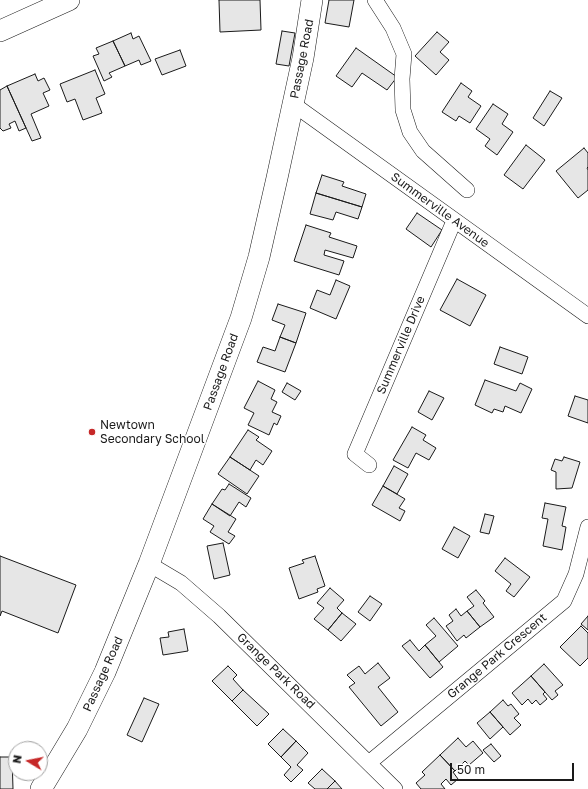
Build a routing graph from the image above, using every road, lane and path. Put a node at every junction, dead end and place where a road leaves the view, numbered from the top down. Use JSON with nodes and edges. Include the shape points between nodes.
{"nodes":[{"id":1,"x":69,"y":0,"type":"edge"},
{"id":2,"x":312,"y":0,"type":"edge"},
{"id":3,"x":375,"y":0,"type":"edge"},
{"id":4,"x":0,"y":31,"type":"edge"},
{"id":5,"x":293,"y":104,"type":"junction"},
{"id":6,"x":467,"y":190,"type":"dead end"},
{"id":7,"x":454,"y":221,"type":"junction"},
{"id":8,"x":588,"y":316,"type":"edge"},
{"id":9,"x":369,"y":465,"type":"dead end"},
{"id":10,"x":588,"y":527,"type":"edge"},
{"id":11,"x":149,"y":564,"type":"junction"},
{"id":12,"x":370,"y":762,"type":"junction"},
{"id":13,"x":48,"y":786,"type":"edge"},
{"id":14,"x":395,"y":789,"type":"edge"}],
"edges":[{"from":1,"to":4,"type":"main road"},
{"from":2,"to":5,"type":"main road","name":"Passage Road"},
{"from":3,"to":6,"type":"street","via":[[393,28],[404,54],[403,110],[410,132],[423,151]]},
{"from":5,"to":7,"type":"street","name":"Summerville Avenue"},
{"from":5,"to":11,"type":"main road","name":"Passage Road","via":[[248,296]]},
{"from":7,"to":8,"type":"street","name":"Summerville Avenue"},
{"from":7,"to":9,"type":"street","name":"Summerville Drive","via":[[355,454]]},
{"from":10,"to":12,"type":"street","name":"Grange Park Crescent","via":[[576,574],[564,601]]},
{"from":11,"to":12,"type":"street","name":"Grange Park Road","via":[[198,596]]},
{"from":11,"to":13,"type":"main road","name":"Passage Road","via":[[86,713]]},
{"from":12,"to":14,"type":"street","name":"Grange Park Road"}]}
